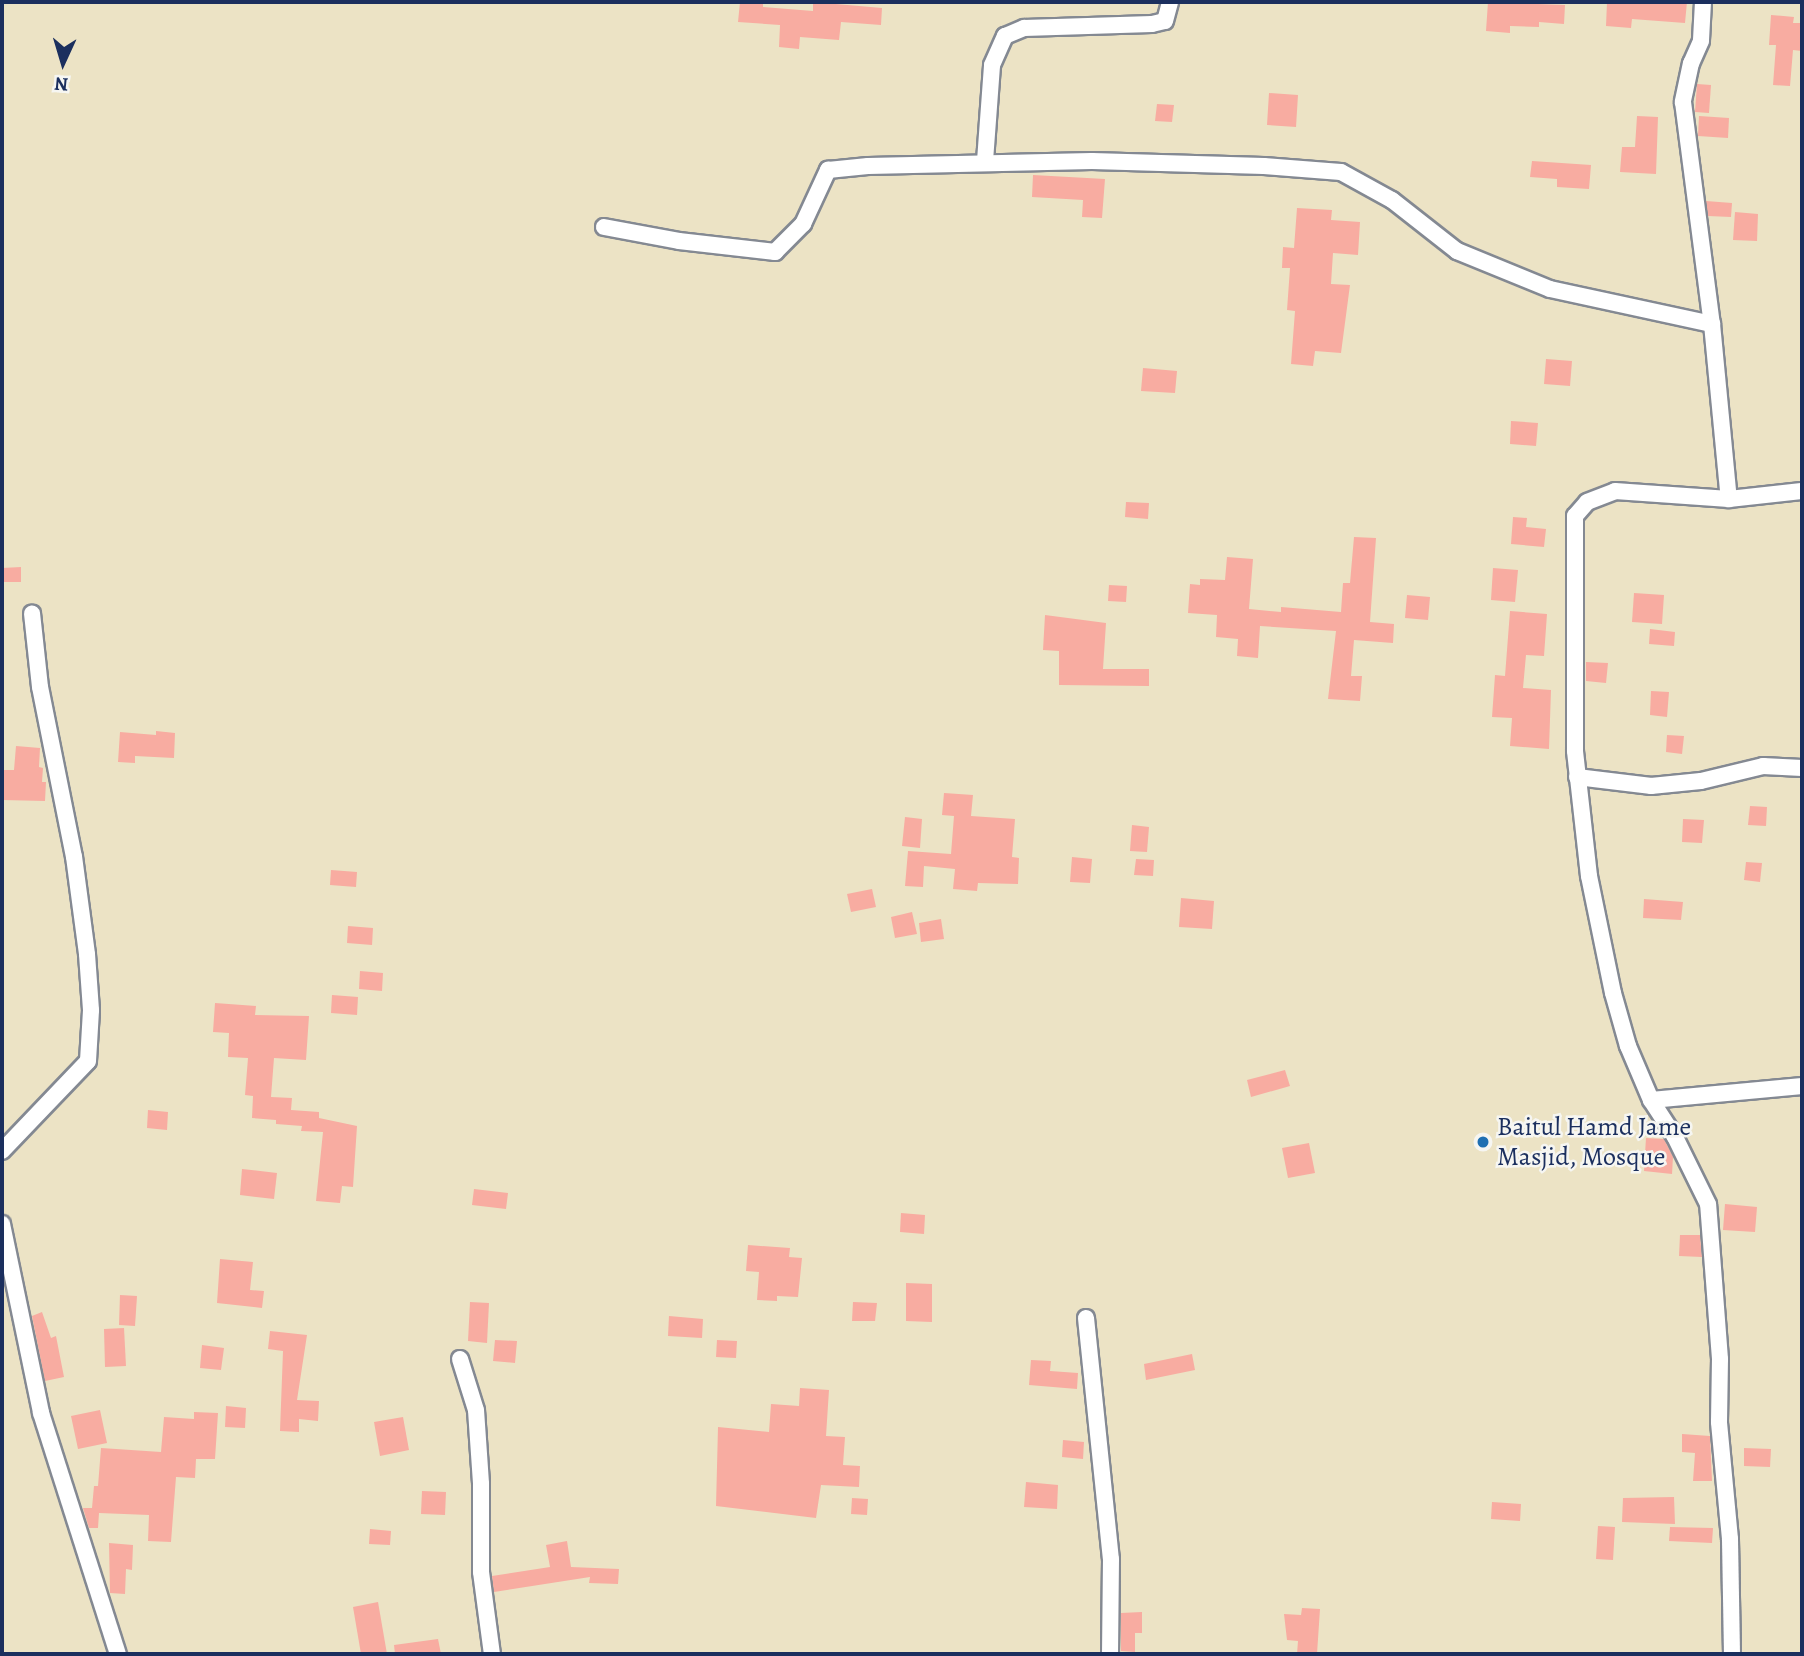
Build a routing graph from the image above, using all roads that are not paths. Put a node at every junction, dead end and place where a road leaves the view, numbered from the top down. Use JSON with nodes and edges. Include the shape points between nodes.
{"nodes":[{"id":1,"x":1170,"y":2,"type":"edge"},
{"id":2,"x":1703,"y":2,"type":"edge"},
{"id":3,"x":985,"y":161,"type":"junction"},
{"id":4,"x":604,"y":227,"type":"dead end"},
{"id":5,"x":1712,"y":324,"type":"junction"},
{"id":6,"x":1802,"y":491,"type":"edge"},
{"id":7,"x":1729,"y":499,"type":"junction"},
{"id":8,"x":32,"y":613,"type":"dead end"},
{"id":9,"x":1802,"y":768,"type":"edge"},
{"id":10,"x":1577,"y":777,"type":"junction"},
{"id":11,"x":1802,"y":1086,"type":"edge"},
{"id":12,"x":1651,"y":1100,"type":"junction"},
{"id":13,"x":2,"y":1151,"type":"edge"},
{"id":14,"x":2,"y":1224,"type":"edge"},
{"id":15,"x":1086,"y":1318,"type":"dead end"},
{"id":16,"x":460,"y":1359,"type":"dead end"},
{"id":17,"x":118,"y":1654,"type":"edge"},
{"id":18,"x":492,"y":1654,"type":"edge"},
{"id":19,"x":1110,"y":1654,"type":"edge"},
{"id":20,"x":1732,"y":1654,"type":"edge"}],
"edges":[{"from":1,"to":3,"type":"street","via":[[1165,20],[1152,24],[1024,28],[1005,36],[992,65]]},
{"from":2,"to":5,"type":"street","via":[[1701,41],[1683,102]]},
{"from":3,"to":4,"type":"street","via":[[828,170],[803,224],[775,252]]},
{"from":3,"to":5,"type":"street","via":[[1264,166],[1341,172],[1392,200],[1457,251],[1515,275],[1550,289]]},
{"from":5,"to":7,"type":"street"},
{"from":6,"to":7,"type":"street"},
{"from":7,"to":10,"type":"street","via":[[1615,491],[1587,502],[1575,516]]},
{"from":8,"to":13,"type":"street","via":[[40,687],[74,857],[91,1010],[88,1062]]},
{"from":9,"to":10,"type":"street","via":[[1763,766],[1651,786]]},
{"from":10,"to":12,"type":"street","via":[[1613,993],[1628,1046]]},
{"from":11,"to":12,"type":"street"},
{"from":12,"to":20,"type":"street","via":[[1708,1204],[1730,1539]]},
{"from":14,"to":17,"type":"street","via":[[40,1413]]},
{"from":15,"to":19,"type":"street","via":[[1111,1559]]},
{"from":16,"to":18,"type":"street","via":[[475,1410],[481,1572]]}]}
